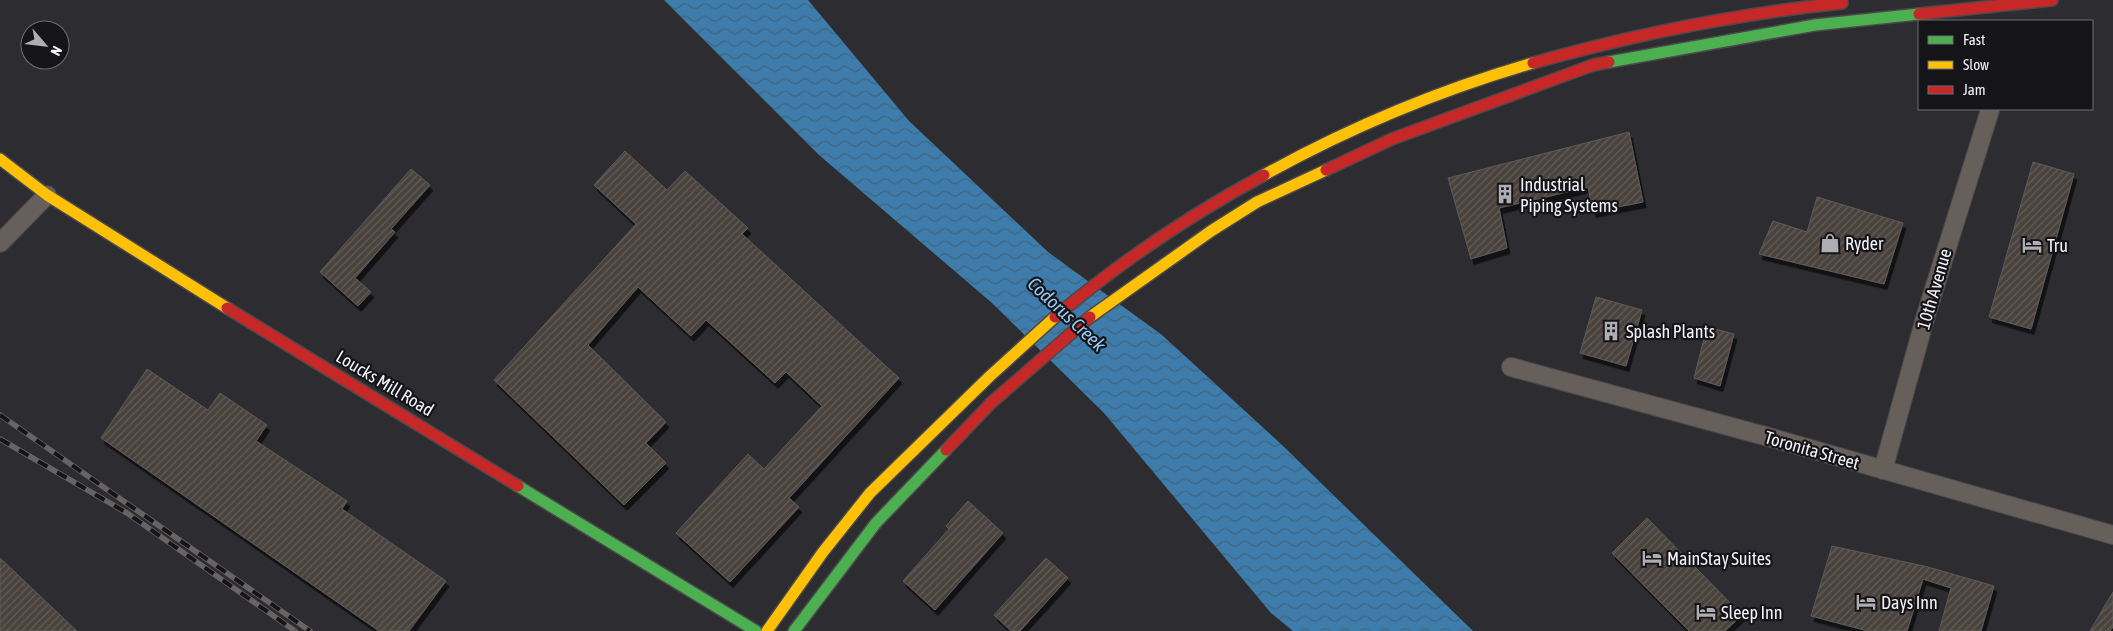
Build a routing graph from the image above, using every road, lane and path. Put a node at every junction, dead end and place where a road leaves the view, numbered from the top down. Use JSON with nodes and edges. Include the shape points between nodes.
{"nodes":[{"id":1,"x":2052,"y":0,"type":"edge"},
{"id":2,"x":1857,"y":1,"type":"edge"},
{"id":3,"x":1990,"y":110,"type":"edge"},
{"id":4,"x":0,"y":159,"type":"edge"},
{"id":5,"x":47,"y":195,"type":"junction"},
{"id":6,"x":0,"y":243,"type":"edge"},
{"id":7,"x":1511,"y":367,"type":"dead end"},
{"id":8,"x":1883,"y":470,"type":"junction"},
{"id":9,"x":2113,"y":535,"type":"edge"},
{"id":10,"x":756,"y":631,"type":"edge"},
{"id":11,"x":767,"y":631,"type":"edge"},
{"id":12,"x":794,"y":631,"type":"edge"}],
"edges":[{"from":1,"to":12,"type":"main road","via":[[1815,24],[1594,65],[1392,139],[1257,202],[1163,263],[1064,337],[992,402],[876,523]]},
{"from":2,"to":11,"type":"main road","via":[[1782,9],[1672,27],[1508,70],[1368,123],[1248,184],[1102,279],[1010,356],[860,506]]},
{"from":3,"to":8,"type":"street","name":"10th Avenue","via":[[1928,305]]},
{"from":4,"to":5,"type":"main road","name":"Loucks Mill Road"},
{"from":5,"to":6,"type":"street"},
{"from":5,"to":10,"type":"main road","name":"Loucks Mill Road"},
{"from":7,"to":8,"type":"street","name":"Toronita Street"},
{"from":8,"to":9,"type":"street","name":"Toronita Street"}]}
